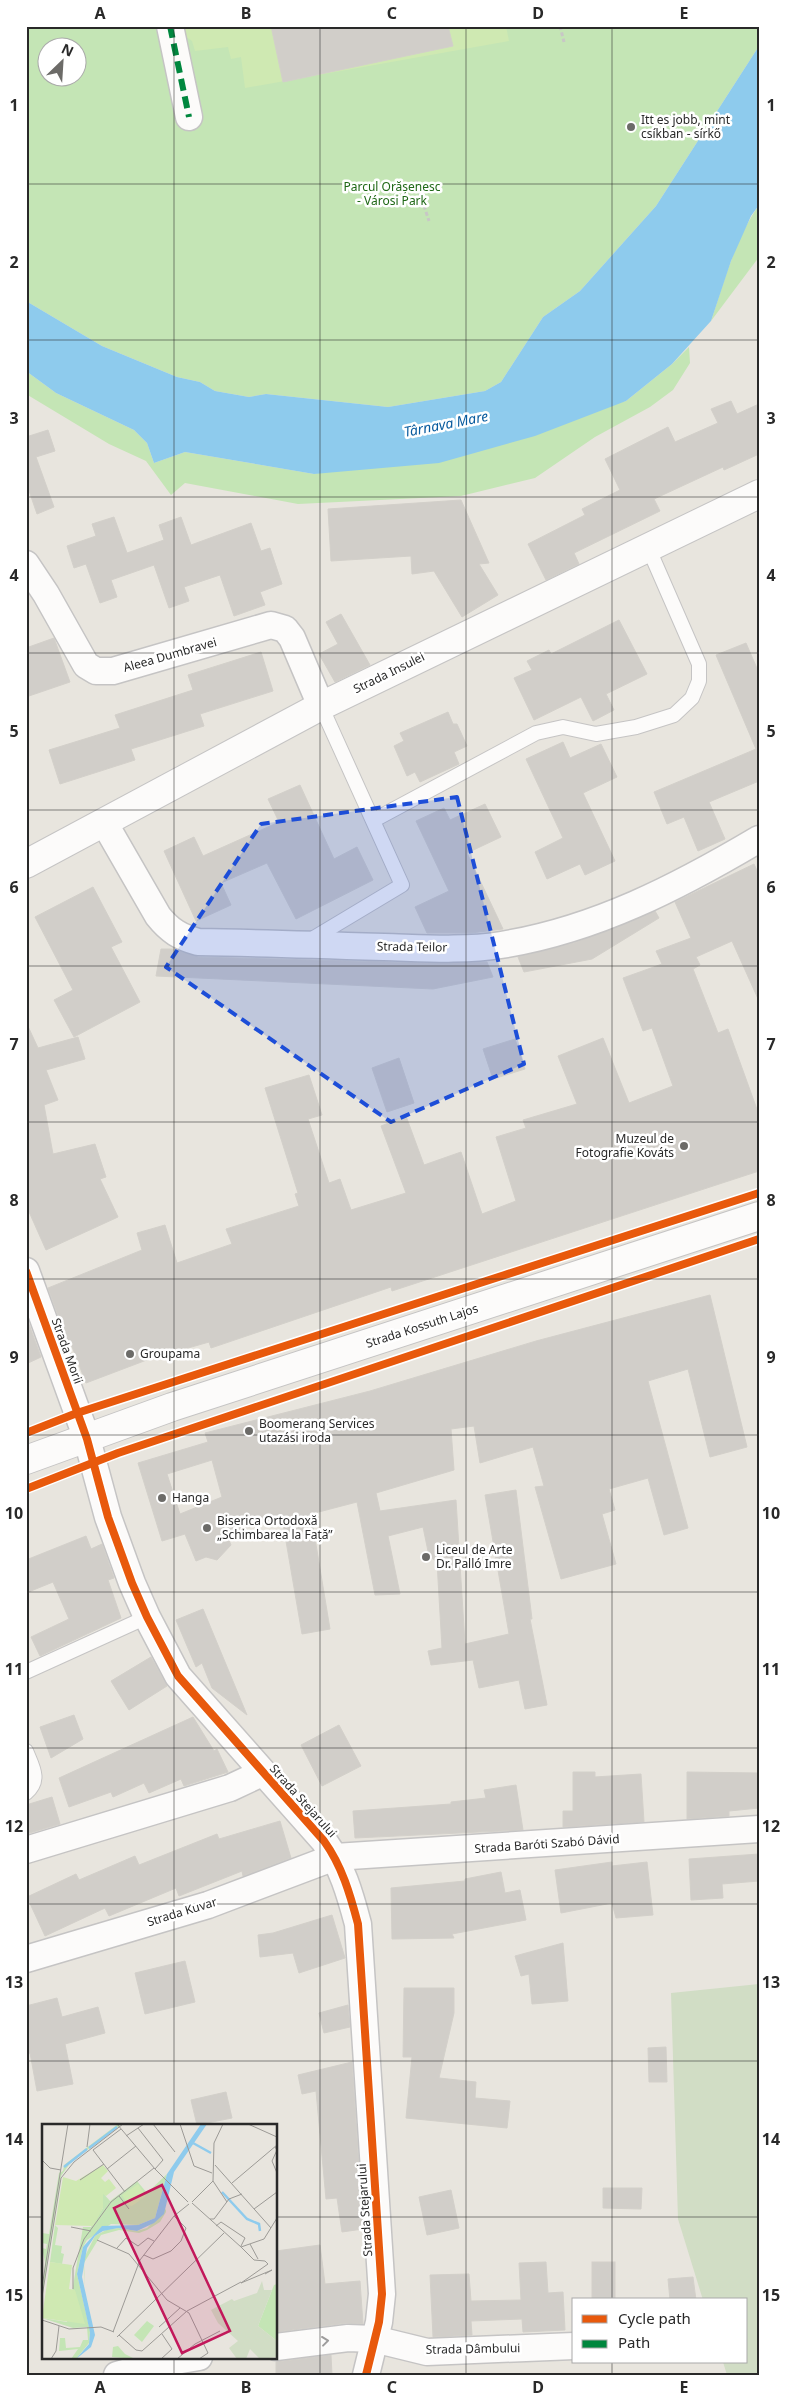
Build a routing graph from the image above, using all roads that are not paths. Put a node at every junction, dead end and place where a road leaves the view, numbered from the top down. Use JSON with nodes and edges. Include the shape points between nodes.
{"nodes":[{"id":1,"x":170,"y":26,"type":"edge"},
{"id":2,"x":189,"y":117,"type":"dead end"},
{"id":3,"x":759,"y":494,"type":"edge"},
{"id":4,"x":648,"y":547,"type":"junction"},
{"id":5,"x":26,"y":564,"type":"edge"},
{"id":6,"x":321,"y":706,"type":"junction"},
{"id":7,"x":374,"y":820,"type":"junction"},
{"id":8,"x":104,"y":824,"type":"junction"},
{"id":9,"x":759,"y":839,"type":"edge"},
{"id":10,"x":26,"y":864,"type":"edge"},
{"id":11,"x":302,"y":945,"type":"junction"},
{"id":12,"x":759,"y":1216,"type":"edge"},
{"id":13,"x":26,"y":1271,"type":"edge"},
{"id":14,"x":87,"y":1439,"type":"junction"},
{"id":15,"x":26,"y":1460,"type":"edge"},
{"id":16,"x":147,"y":1617,"type":"junction"},
{"id":17,"x":26,"y":1672,"type":"edge"},
{"id":18,"x":26,"y":1752,"type":"edge"},
{"id":19,"x":262,"y":1773,"type":"junction"},
{"id":20,"x":26,"y":1793,"type":"edge"},
{"id":21,"x":759,"y":1829,"type":"edge"},
{"id":22,"x":26,"y":1850,"type":"edge"},
{"id":23,"x":335,"y":1857,"type":"junction"},
{"id":24,"x":26,"y":1959,"type":"edge"},
{"id":25,"x":374,"y":2339,"type":"junction"},
{"id":26,"x":572,"y":2346,"type":"edge"},
{"id":27,"x":278,"y":2347,"type":"edge"},
{"id":28,"x":193,"y":2358,"type":"edge"},
{"id":29,"x":117,"y":2375,"type":"edge"},
{"id":30,"x":366,"y":2375,"type":"edge"}],
"edges":[{"from":1,"to":2,"type":"street"},
{"from":3,"to":4,"type":"main road","name":"Strada Insulei"},
{"from":4,"to":6,"type":"main road","name":"Strada Insulei"},
{"from":4,"to":7,"type":"lane","via":[[699,664],[699,681],[692,698],[674,715],[636,727],[596,734],[562,726],[536,733]]},
{"from":5,"to":6,"type":"street","name":"Aleea Dumbravei","via":[[86,665],[96,671],[113,671],[271,625],[285,629],[292,638]]},
{"from":6,"to":7,"type":"lane"},
{"from":6,"to":8,"type":"main road","name":"Strada Insulei"},
{"from":7,"to":11,"type":"lane","via":[[402,885]]},
{"from":8,"to":10,"type":"main road","name":"Strada Insulei"},
{"from":8,"to":11,"type":"street","name":"Strada Teilor","via":[[169,930],[198,942]]},
{"from":9,"to":11,"type":"street","name":"Strada Teilor","via":[[697,876],[625,909],[535,938],[468,949]]},
{"from":12,"to":14,"type":"main road","name":"Strada Kossuth Lajos","via":[[172,1407]]},
{"from":13,"to":14,"type":"street","name":"Strada Morii"},
{"from":14,"to":15,"type":"main road","name":"Strada Kossuth Lajos"},
{"from":14,"to":16,"type":"street","name":"Strada Stejarului","via":[[108,1517]]},
{"from":16,"to":17,"type":"lane"},
{"from":16,"to":19,"type":"street","name":"Strada Stejarului","via":[[178,1676]]},
{"from":18,"to":20,"type":"lane","via":[[36,1775],[34,1786]]},
{"from":19,"to":22,"type":"street","via":[[230,1788]]},
{"from":19,"to":23,"type":"street","name":"Strada Stejarului"},
{"from":21,"to":23,"type":"street","name":"Strada Baróti Szabó Dávid"},
{"from":23,"to":24,"type":"street","name":"Strada Kuvar","via":[[208,1905]]},
{"from":23,"to":25,"type":"street","name":"Strada Stejarului","via":[[358,1924],[382,2294]]},
{"from":25,"to":26,"type":"street","name":"Strada Dâmbului","via":[[427,2352]]},
{"from":27,"to":25,"type":"street","name":"Strada Dâmbului","one_way":true,"via":[[348,2338]]},
{"from":25,"to":30,"type":"street"},
{"from":28,"to":29,"type":"street"}]}
